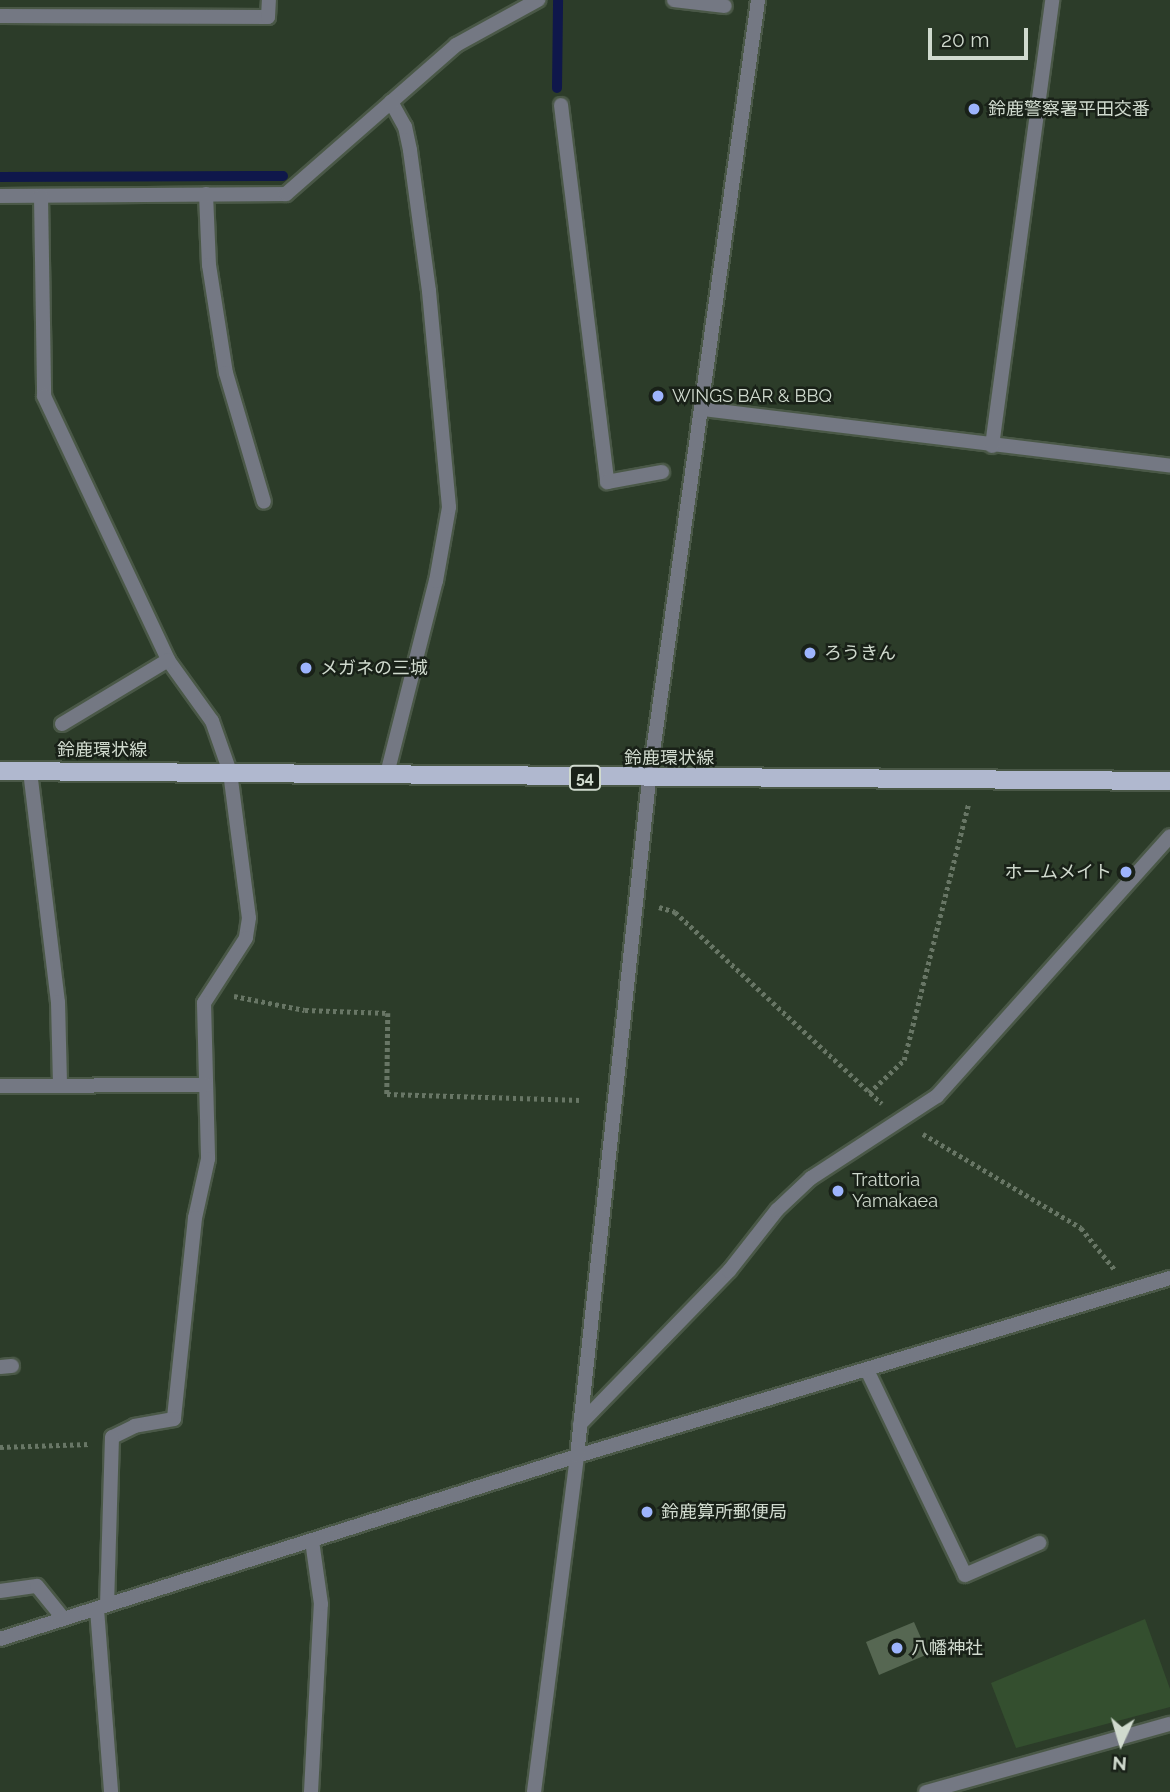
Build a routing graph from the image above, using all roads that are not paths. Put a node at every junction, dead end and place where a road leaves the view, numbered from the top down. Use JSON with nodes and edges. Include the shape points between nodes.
{"nodes":[{"id":1,"x":269,"y":0,"type":"edge"},
{"id":2,"x":538,"y":0,"type":"edge"},
{"id":3,"x":674,"y":0,"type":"edge"},
{"id":4,"x":758,"y":0,"type":"edge"},
{"id":5,"x":1052,"y":0,"type":"edge"},
{"id":6,"x":724,"y":6,"type":"dead end"},
{"id":7,"x":0,"y":16,"type":"edge"},
{"id":8,"x":391,"y":102,"type":"junction"},
{"id":9,"x":561,"y":105,"type":"dead end"},
{"id":10,"x":206,"y":194,"type":"junction"},
{"id":11,"x":0,"y":195,"type":"edge"},
{"id":12,"x":41,"y":196,"type":"junction"},
{"id":13,"x":702,"y":410,"type":"junction"},
{"id":14,"x":992,"y":446,"type":"junction"},
{"id":15,"x":1170,"y":466,"type":"edge"},
{"id":16,"x":662,"y":472,"type":"dead end"},
{"id":17,"x":264,"y":502,"type":"dead end"},
{"id":18,"x":167,"y":660,"type":"junction"},
{"id":19,"x":62,"y":724,"type":"dead end"},
{"id":20,"x":0,"y":771,"type":"edge"},
{"id":21,"x":30,"y":771,"type":"junction"},
{"id":22,"x":230,"y":772,"type":"junction"},
{"id":23,"x":387,"y":774,"type":"junction"},
{"id":24,"x":649,"y":780,"type":"junction"},
{"id":25,"x":1170,"y":781,"type":"edge"},
{"id":26,"x":1170,"y":836,"type":"edge"},
{"id":27,"x":60,"y":1083,"type":"junction"},
{"id":28,"x":206,"y":1085,"type":"junction"},
{"id":29,"x":0,"y":1086,"type":"edge"},
{"id":30,"x":1170,"y":1278,"type":"edge"},
{"id":31,"x":867,"y":1370,"type":"junction"},
{"id":32,"x":580,"y":1424,"type":"junction"},
{"id":33,"x":577,"y":1456,"type":"junction"},
{"id":34,"x":312,"y":1541,"type":"junction"},
{"id":35,"x":1039,"y":1542,"type":"dead end"},
{"id":36,"x":0,"y":1591,"type":"edge"},
{"id":37,"x":102,"y":1607,"type":"junction"},
{"id":38,"x":63,"y":1618,"type":"junction"},
{"id":39,"x":0,"y":1639,"type":"edge"},
{"id":40,"x":1170,"y":1724,"type":"edge"},
{"id":41,"x":964,"y":1787,"type":"edge"},
{"id":42,"x":111,"y":1792,"type":"edge"},
{"id":43,"x":311,"y":1792,"type":"edge"},
{"id":44,"x":534,"y":1792,"type":"edge"},
{"id":45,"x":926,"y":1792,"type":"edge"}],
"edges":[{"from":1,"to":7,"type":"street","via":[[268,17]]},
{"from":2,"to":8,"type":"street","via":[[456,45]]},
{"from":3,"to":6,"type":"street"},
{"from":4,"to":13,"type":"street"},
{"from":5,"to":14,"type":"street"},
{"from":8,"to":10,"type":"street","via":[[286,194]]},
{"from":8,"to":23,"type":"street","via":[[405,127],[410,150],[429,291],[449,508],[436,581],[410,669]]},
{"from":9,"to":16,"type":"street","via":[[607,482]]},
{"from":10,"to":12,"type":"street"},
{"from":10,"to":17,"type":"street","via":[[209,265],[226,373]]},
{"from":11,"to":12,"type":"street"},
{"from":12,"to":18,"type":"street","via":[[44,396]]},
{"from":13,"to":14,"type":"street"},
{"from":13,"to":24,"type":"street"},
{"from":14,"to":15,"type":"street"},
{"from":18,"to":19,"type":"street"},
{"from":18,"to":22,"type":"street","via":[[212,721]]},
{"from":20,"to":21,"type":"main road","name":"鈴鹿環状線","number":"54"},
{"from":21,"to":22,"type":"main road","name":"鈴鹿環状線","number":"54"},
{"from":21,"to":27,"type":"street","via":[[58,1002]]},
{"from":22,"to":23,"type":"main road","name":"鈴鹿環状線","number":"54"},
{"from":22,"to":28,"type":"street","via":[[249,929],[204,1003]]},
{"from":23,"to":24,"type":"main road","name":"鈴鹿環状線","number":"54"},
{"from":24,"to":25,"type":"main road","name":"鈴鹿環状線","number":"54"},
{"from":24,"to":32,"type":"street"},
{"from":26,"to":32,"type":"street","via":[[937,1096],[811,1178],[778,1210],[729,1271]]},
{"from":27,"to":28,"type":"street"},
{"from":27,"to":29,"type":"street"},
{"from":28,"to":37,"type":"street","via":[[208,1159],[195,1218],[174,1419],[135,1426],[112,1437]]},
{"from":30,"to":31,"type":"street"},
{"from":31,"to":33,"type":"street"},
{"from":31,"to":35,"type":"street","via":[[965,1575]]},
{"from":32,"to":33,"type":"street"},
{"from":33,"to":34,"type":"street"},
{"from":33,"to":44,"type":"street"},
{"from":34,"to":37,"type":"street"},
{"from":34,"to":43,"type":"street","via":[[321,1604]]},
{"from":36,"to":38,"type":"street","via":[[37,1586]]},
{"from":37,"to":38,"type":"street"},
{"from":37,"to":42,"type":"street"},
{"from":38,"to":39,"type":"street"},
{"from":40,"to":41,"type":"street"},
{"from":41,"to":45,"type":"street"}]}
